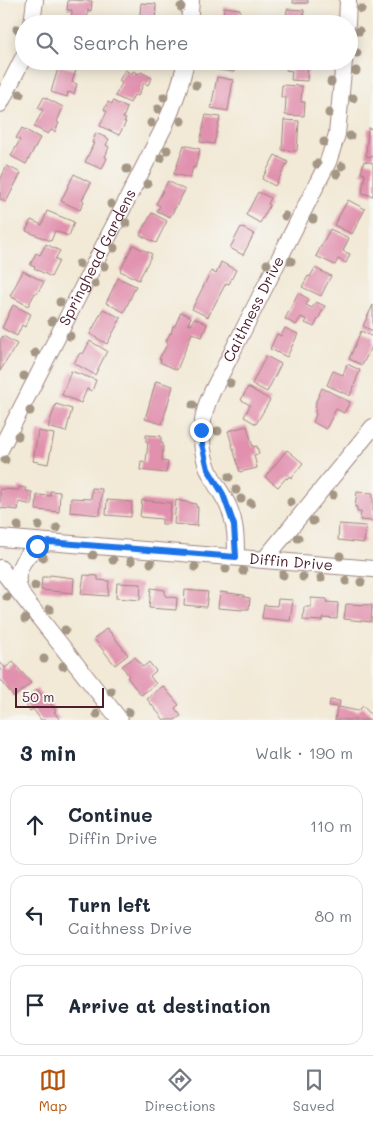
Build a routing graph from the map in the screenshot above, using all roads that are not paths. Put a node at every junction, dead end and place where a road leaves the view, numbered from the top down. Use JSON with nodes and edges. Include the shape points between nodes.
{"nodes":[{"id":1,"x":35,"y":0,"type":"edge"},
{"id":2,"x":190,"y":0,"type":"edge"},
{"id":3,"x":348,"y":0,"type":"edge"},
{"id":4,"x":33,"y":15,"type":"edge"},
{"id":5,"x":189,"y":15,"type":"edge"},
{"id":6,"x":347,"y":15,"type":"edge"},
{"id":7,"x":17,"y":70,"type":"edge"},
{"id":8,"x":184,"y":70,"type":"edge"},
{"id":9,"x":343,"y":70,"type":"edge"},
{"id":10,"x":0,"y":104,"type":"edge"},
{"id":11,"x":373,"y":427,"type":"edge"},
{"id":12,"x":0,"y":450,"type":"edge"},
{"id":13,"x":0,"y":538,"type":"edge"},
{"id":14,"x":49,"y":542,"type":"junction"},
{"id":15,"x":236,"y":557,"type":"junction"},
{"id":16,"x":264,"y":560,"type":"junction"},
{"id":17,"x":0,"y":568,"type":"edge"},
{"id":18,"x":373,"y":570,"type":"edge"},
{"id":19,"x":28,"y":603,"type":"junction"},
{"id":20,"x":120,"y":720,"type":"edge"}],
"edges":[{"from":1,"to":4,"type":"street"},
{"from":2,"to":5,"type":"street"},
{"from":3,"to":6,"type":"street"},
{"from":7,"to":10,"type":"street"},
{"from":8,"to":12,"type":"street","name":"Springhead Gardens","via":[[164,126]]},
{"from":9,"to":15,"type":"street","name":"Caithness Drive","via":[[337,134],[328,162],[212,392],[203,417],[204,457],[230,509]]},
{"from":11,"to":16,"type":"street"},
{"from":13,"to":14,"type":"street","name":"Diffin Drive"},
{"from":14,"to":15,"type":"street","name":"Diffin Drive"},
{"from":14,"to":19,"type":"street","via":[[32,550],[21,566],[20,591]]},
{"from":15,"to":16,"type":"street","name":"Diffin Drive"},
{"from":16,"to":18,"type":"street","name":"Diffin Drive"},
{"from":17,"to":19,"type":"street"},
{"from":19,"to":20,"type":"street"}]}
